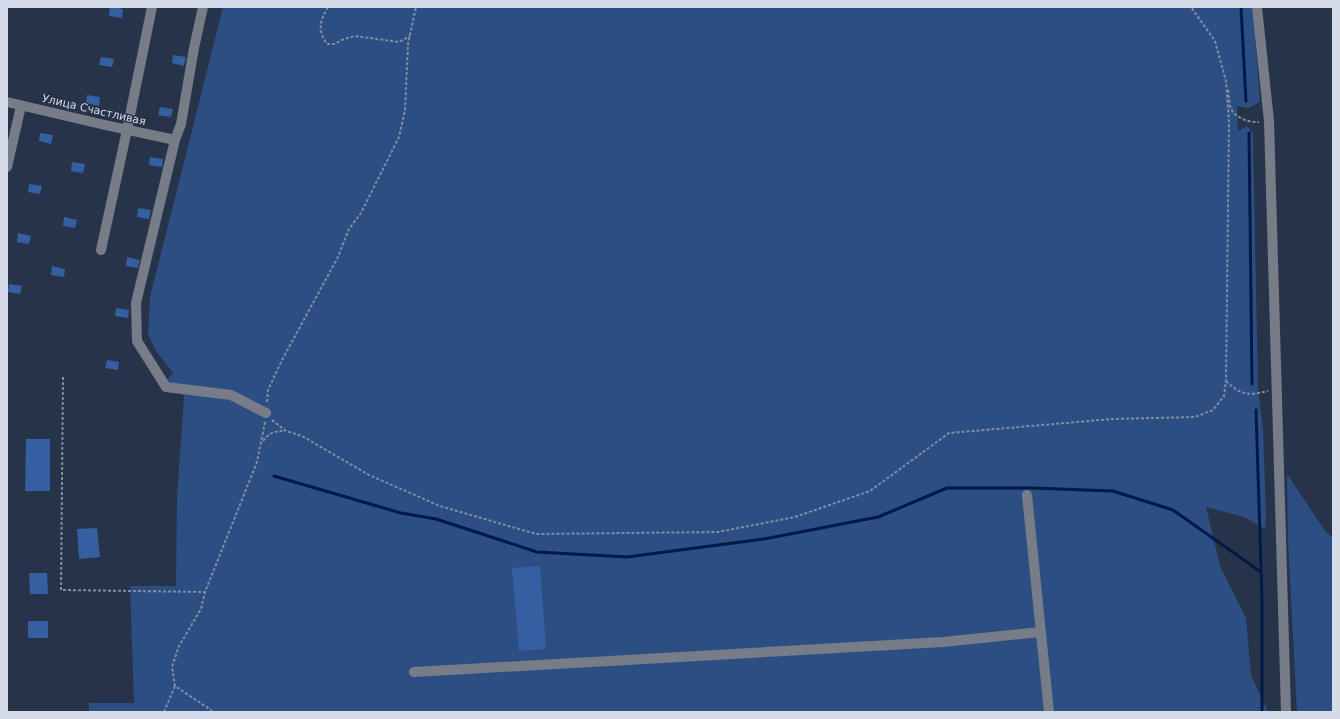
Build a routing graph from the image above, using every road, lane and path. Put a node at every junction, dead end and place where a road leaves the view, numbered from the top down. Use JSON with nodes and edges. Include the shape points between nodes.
{"nodes":[{"id":1,"x":152,"y":7,"type":"edge"},
{"id":2,"x":203,"y":7,"type":"edge"},
{"id":3,"x":328,"y":7,"type":"edge"},
{"id":4,"x":416,"y":7,"type":"edge"},
{"id":5,"x":1191,"y":7,"type":"edge"},
{"id":6,"x":1257,"y":7,"type":"edge"},
{"id":7,"x":410,"y":36,"type":"junction"},
{"id":8,"x":1226,"y":81,"type":"junction"},
{"id":9,"x":7,"y":102,"type":"edge"},
{"id":10,"x":21,"y":106,"type":"junction"},
{"id":11,"x":1269,"y":121,"type":"junction"},
{"id":12,"x":127,"y":130,"type":"junction"},
{"id":13,"x":175,"y":140,"type":"junction"},
{"id":14,"x":7,"y":167,"type":"edge"},
{"id":15,"x":101,"y":250,"type":"dead end"},
{"id":16,"x":62,"y":376,"type":"dead end"},
{"id":17,"x":1226,"y":381,"type":"junction"},
{"id":18,"x":1277,"y":390,"type":"junction"},
{"id":19,"x":266,"y":413,"type":"junction"},
{"id":20,"x":286,"y":430,"type":"junction"},
{"id":21,"x":261,"y":444,"type":"junction"},
{"id":22,"x":1026,"y":495,"type":"dead end"},
{"id":23,"x":205,"y":592,"type":"junction"},
{"id":24,"x":1040,"y":632,"type":"junction"},
{"id":25,"x":414,"y":672,"type":"dead end"},
{"id":26,"x":175,"y":686,"type":"junction"},
{"id":27,"x":164,"y":712,"type":"edge"},
{"id":28,"x":211,"y":712,"type":"edge"},
{"id":29,"x":1049,"y":712,"type":"edge"},
{"id":30,"x":1286,"y":712,"type":"edge"}],
"edges":[{"from":1,"to":12,"type":"street"},
{"from":2,"to":13,"type":"street","via":[[181,124]]},
{"from":3,"to":7,"type":"path","via":[[322,18],[320,30],[327,44],[355,36],[399,42]]},
{"from":4,"to":7,"type":"path"},
{"from":5,"to":8,"type":"path","via":[[1216,40]]},
{"from":6,"to":11,"type":"street"},
{"from":7,"to":19,"type":"path","via":[[404,110],[399,137],[282,360],[268,390]]},
{"from":8,"to":11,"type":"path","via":[[1231,109],[1237,116],[1247,121]]},
{"from":8,"to":17,"type":"path","via":[[1229,121]]},
{"from":9,"to":10,"type":"street","name":"Улица Счастливая"},
{"from":10,"to":12,"type":"street","name":"Улица Счастливая"},
{"from":10,"to":14,"type":"street"},
{"from":11,"to":18,"type":"street"},
{"from":12,"to":13,"type":"street","name":"Улица Счастливая"},
{"from":12,"to":15,"type":"street"},
{"from":13,"to":19,"type":"street","via":[[136,303],[137,340],[166,387],[231,395]]},
{"from":16,"to":23,"type":"path","via":[[61,590]]},
{"from":17,"to":18,"type":"path","via":[[1237,391],[1254,394]]},
{"from":17,"to":20,"type":"path","via":[[1224,396],[1213,410],[1195,417],[1112,419],[949,433],[870,491],[795,517],[718,532],[536,534],[440,506],[369,475],[302,436]]},
{"from":18,"to":30,"type":"street"},
{"from":19,"to":20,"type":"path","via":[[278,426]]},
{"from":19,"to":21,"type":"path"},
{"from":20,"to":21,"type":"path","via":[[270,433]]},
{"from":21,"to":23,"type":"path","via":[[257,462]]},
{"from":22,"to":24,"type":"street"},
{"from":23,"to":26,"type":"path","via":[[201,609],[179,646],[172,667]]},
{"from":24,"to":25,"type":"street","via":[[935,642]]},
{"from":24,"to":29,"type":"street"},
{"from":26,"to":27,"type":"path"},
{"from":26,"to":28,"type":"path","via":[[212,710]]}]}
